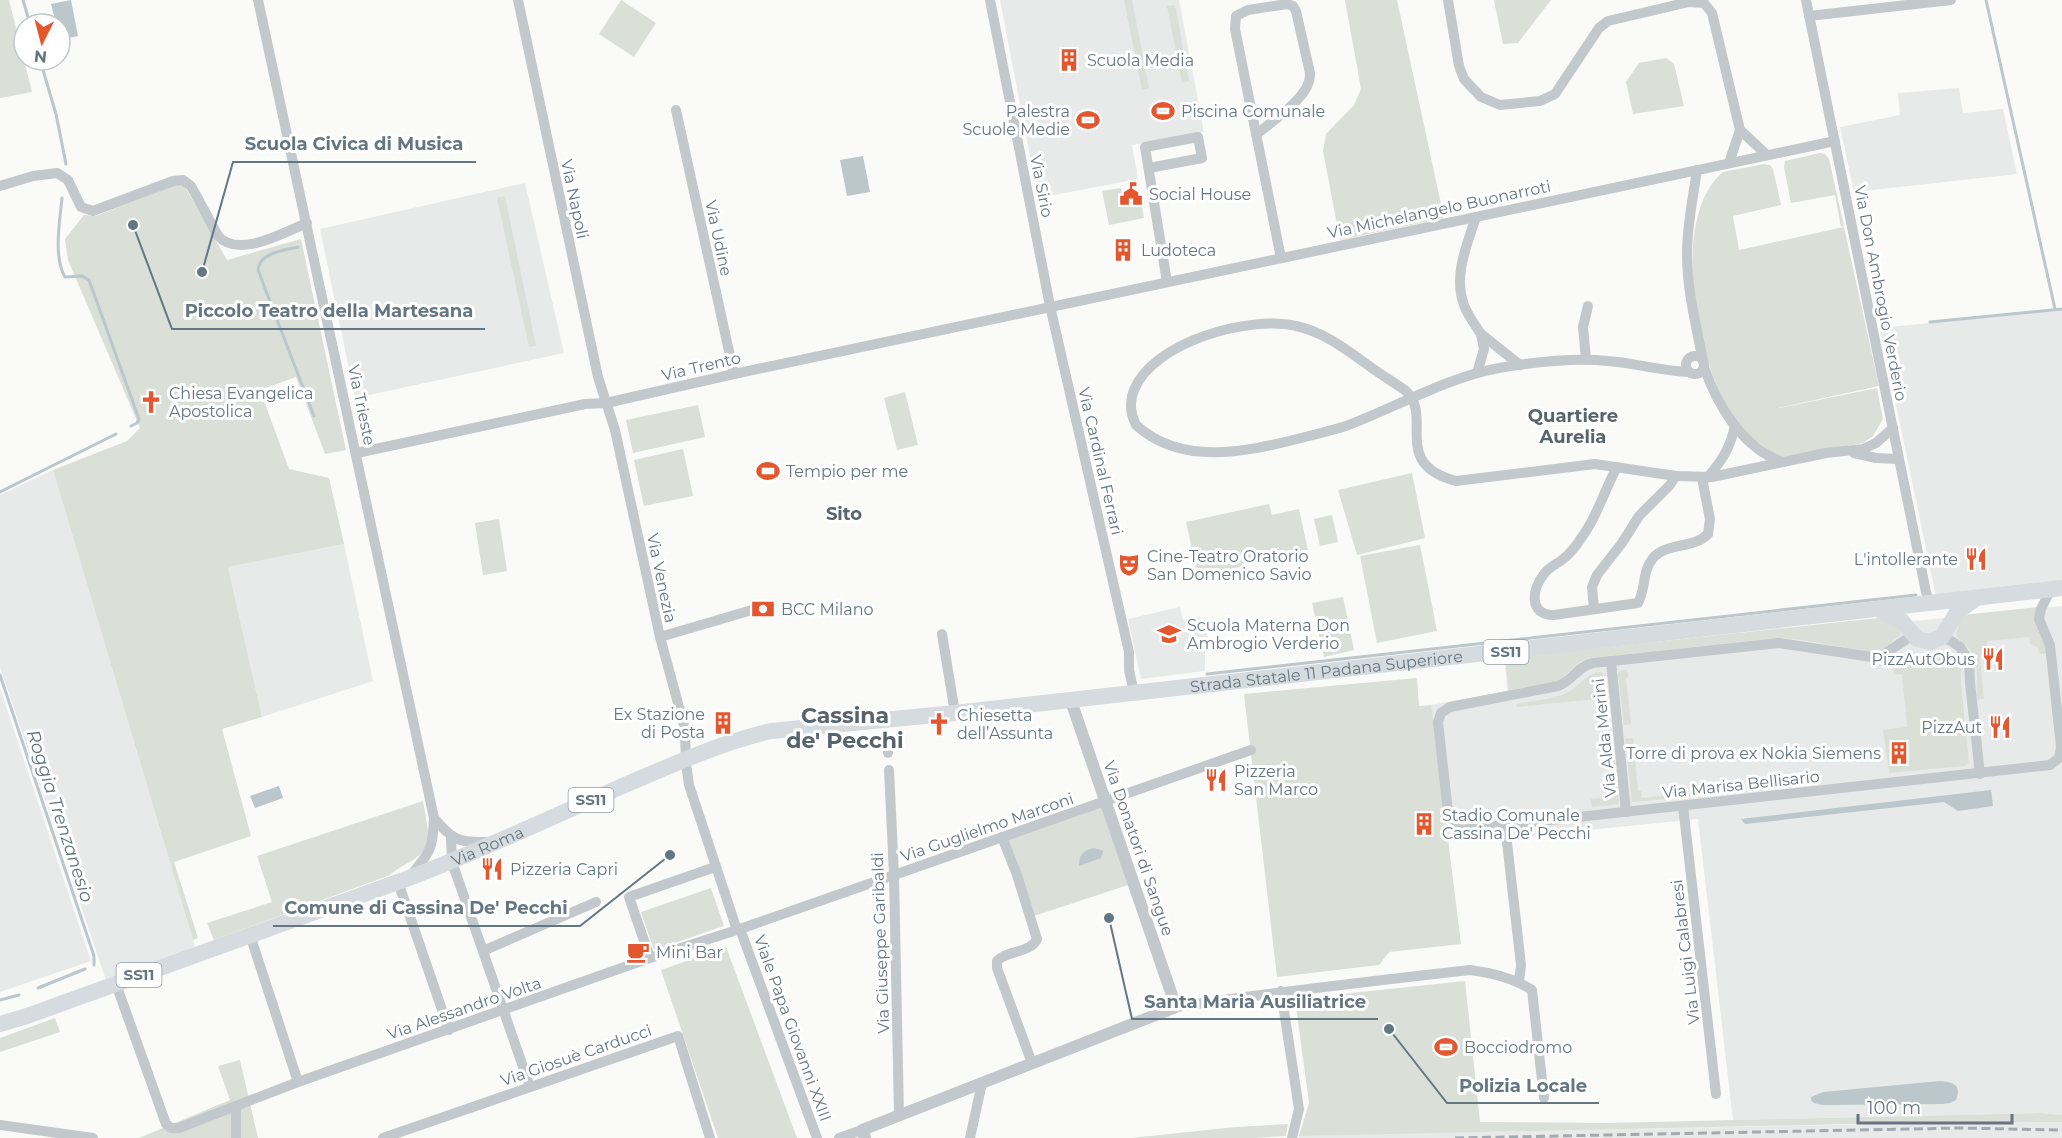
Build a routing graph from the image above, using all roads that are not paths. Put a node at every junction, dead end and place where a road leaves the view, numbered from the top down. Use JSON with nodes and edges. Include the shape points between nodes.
{"nodes":[{"id":1,"x":258,"y":0,"type":"edge"},
{"id":2,"x":518,"y":0,"type":"edge"},
{"id":3,"x":990,"y":0,"type":"edge"},
{"id":4,"x":1448,"y":0,"type":"edge"},
{"id":5,"x":1806,"y":0,"type":"edge"},
{"id":6,"x":1951,"y":0,"type":"edge"},
{"id":7,"x":1809,"y":16,"type":"junction"},
{"id":8,"x":676,"y":110,"type":"dead end"},
{"id":9,"x":1740,"y":130,"type":"junction"},
{"id":10,"x":1256,"y":135,"type":"junction"},
{"id":11,"x":1834,"y":141,"type":"junction"},
{"id":12,"x":1767,"y":155,"type":"junction"},
{"id":13,"x":1729,"y":163,"type":"junction"},
{"id":14,"x":1149,"y":168,"type":"junction"},
{"id":15,"x":1697,"y":170,"type":"junction"},
{"id":16,"x":0,"y":186,"type":"edge"},
{"id":17,"x":1476,"y":217,"type":"junction"},
{"id":18,"x":307,"y":223,"type":"junction"},
{"id":19,"x":1281,"y":258,"type":"junction"},
{"id":20,"x":1167,"y":282,"type":"junction"},
{"id":21,"x":1050,"y":306,"type":"junction"},
{"id":22,"x":1588,"y":306,"type":"dead end"},
{"id":23,"x":1481,"y":334,"type":"junction"},
{"id":24,"x":1586,"y":360,"type":"junction"},
{"id":25,"x":1520,"y":365,"type":"junction"},
{"id":26,"x":1695,"y":366,"type":"junction"},
{"id":27,"x":1477,"y":373,"type":"junction"},
{"id":28,"x":734,"y":374,"type":"junction"},
{"id":29,"x":1412,"y":398,"type":"junction"},
{"id":30,"x":606,"y":403,"type":"junction"},
{"id":31,"x":1735,"y":426,"type":"junction"},
{"id":32,"x":1893,"y":428,"type":"junction"},
{"id":33,"x":1845,"y":452,"type":"junction"},
{"id":34,"x":357,"y":453,"type":"junction"},
{"id":35,"x":1899,"y":459,"type":"junction"},
{"id":36,"x":1784,"y":462,"type":"junction"},
{"id":37,"x":1617,"y":467,"type":"junction"},
{"id":38,"x":1676,"y":476,"type":"junction"},
{"id":39,"x":1704,"y":478,"type":"junction"},
{"id":40,"x":2056,"y":589,"type":"edge"},
{"id":41,"x":1978,"y":597,"type":"junction"},
{"id":42,"x":1926,"y":602,"type":"junction"},
{"id":43,"x":752,"y":609,"type":"dead end"},
{"id":44,"x":1594,"y":609,"type":"junction"},
{"id":45,"x":1877,"y":610,"type":"junction"},
{"id":46,"x":1912,"y":632,"type":"junction"},
{"id":47,"x":1944,"y":633,"type":"junction"},
{"id":48,"x":942,"y":634,"type":"dead end"},
{"id":49,"x":660,"y":637,"type":"junction"},
{"id":50,"x":1611,"y":661,"type":"junction"},
{"id":51,"x":1134,"y":693,"type":"junction"},
{"id":52,"x":1071,"y":700,"type":"junction"},
{"id":53,"x":955,"y":713,"type":"junction"},
{"id":54,"x":888,"y":731,"type":"junction"},
{"id":55,"x":1251,"y":750,"type":"dead end"},
{"id":56,"x":888,"y":753,"type":"dead end"},
{"id":57,"x":686,"y":759,"type":"junction"},
{"id":58,"x":889,"y":770,"type":"dead end"},
{"id":59,"x":1980,"y":774,"type":"junction"},
{"id":60,"x":1106,"y":801,"type":"junction"},
{"id":61,"x":1683,"y":806,"type":"junction"},
{"id":62,"x":1626,"y":812,"type":"junction"},
{"id":63,"x":434,"y":818,"type":"junction"},
{"id":64,"x":1505,"y":825,"type":"junction"},
{"id":65,"x":452,"y":837,"type":"junction"},
{"id":66,"x":1002,"y":837,"type":"junction"},
{"id":67,"x":433,"y":842,"type":"junction"},
{"id":68,"x":497,"y":842,"type":"junction"},
{"id":69,"x":452,"y":862,"type":"junction"},
{"id":70,"x":715,"y":867,"type":"junction"},
{"id":71,"x":894,"y":875,"type":"junction"},
{"id":72,"x":403,"y":880,"type":"junction"},
{"id":73,"x":596,"y":902,"type":"dead end"},
{"id":74,"x":737,"y":930,"type":"junction"},
{"id":75,"x":250,"y":935,"type":"junction"},
{"id":76,"x":483,"y":951,"type":"junction"},
{"id":77,"x":650,"y":958,"type":"junction"},
{"id":78,"x":1519,"y":981,"type":"junction"},
{"id":79,"x":116,"y":984,"type":"junction"},
{"id":80,"x":1281,"y":991,"type":"junction"},
{"id":81,"x":1176,"y":1007,"type":"junction"},
{"id":82,"x":503,"y":1011,"type":"junction"},
{"id":83,"x":27,"y":1016,"type":"junction"},
{"id":84,"x":0,"y":1024,"type":"edge"},
{"id":85,"x":449,"y":1030,"type":"junction"},
{"id":86,"x":0,"y":1034,"type":"edge"},
{"id":87,"x":1032,"y":1063,"type":"junction"},
{"id":88,"x":298,"y":1083,"type":"junction"},
{"id":89,"x":982,"y":1083,"type":"junction"},
{"id":90,"x":530,"y":1087,"type":"junction"},
{"id":91,"x":1716,"y":1094,"type":"dead end"},
{"id":92,"x":1544,"y":1098,"type":"dead end"},
{"id":93,"x":236,"y":1107,"type":"junction"},
{"id":94,"x":899,"y":1115,"type":"junction"},
{"id":95,"x":0,"y":1125,"type":"edge"},
{"id":96,"x":863,"y":1134,"type":"edge"},
{"id":97,"x":93,"y":1138,"type":"edge"},
{"id":98,"x":236,"y":1138,"type":"edge"},
{"id":99,"x":383,"y":1138,"type":"edge"},
{"id":100,"x":710,"y":1138,"type":"edge"},
{"id":101,"x":810,"y":1138,"type":"edge"},
{"id":102,"x":817,"y":1138,"type":"edge"},
{"id":103,"x":839,"y":1138,"type":"edge"},
{"id":104,"x":970,"y":1138,"type":"edge"},
{"id":105,"x":1292,"y":1138,"type":"edge"}],
"edges":[{"from":1,"to":18,"type":"street","name":"Via Trieste"},
{"from":2,"to":30,"type":"street","name":"Via Napoli"},
{"from":3,"to":21,"type":"street","name":"Via Sirio"},
{"from":4,"to":9,"type":"street","via":[[1464,79],[1481,97],[1503,105],[1540,101],[1555,94],[1599,28],[1608,21],[1689,2],[1704,3],[1712,13]]},
{"from":5,"to":7,"type":"street","name":"Via Don Ambrogio Verderio"},
{"from":6,"to":7,"type":"street"},
{"from":7,"to":11,"type":"street","name":"Via Don Ambrogio Verderio"},
{"from":8,"to":28,"type":"street","name":"Via Udine"},
{"from":9,"to":12,"type":"street"},
{"from":9,"to":13,"type":"street"},
{"from":10,"to":10,"type":"street","via":[[1302,96],[1310,83],[1296,14],[1293,6],[1287,4],[1248,10],[1235,19]]},
{"from":10,"to":19,"type":"street"},
{"from":11,"to":12,"type":"street","name":"Via Michelangelo Buonarroti"},
{"from":11,"to":32,"type":"street","name":"Via Don Ambrogio Verderio"},
{"from":12,"to":13,"type":"street","name":"Via Michelangelo Buonarroti"},
{"from":13,"to":15,"type":"street","name":"Via Michelangelo Buonarroti"},
{"from":14,"to":14,"type":"street","via":[[1202,158],[1198,137],[1144,147]]},
{"from":14,"to":20,"type":"street"},
{"from":15,"to":17,"type":"street","name":"Via Michelangelo Buonarroti"},
{"from":15,"to":26,"type":"street","via":[[1687,256],[1696,333]]},
{"from":16,"to":18,"type":"street","via":[[57,173],[68,180],[81,207],[93,211],[183,180],[222,241],[235,245],[256,243]]},
{"from":17,"to":19,"type":"street","name":"Via Michelangelo Buonarroti"},
{"from":17,"to":23,"type":"street","via":[[1461,267],[1460,289]]},
{"from":18,"to":34,"type":"street","name":"Via Trieste"},
{"from":19,"to":20,"type":"street","name":"Via Michelangelo Buonarroti"},
{"from":20,"to":21,"type":"street","name":"Via Michelangelo Buonarroti"},
{"from":21,"to":28,"type":"street","name":"Via Trento"},
{"from":21,"to":51,"type":"street","name":"Via Cardinal Ferrari","via":[[1129,652]]},
{"from":22,"to":24,"type":"street","via":[[1583,327]]},
{"from":23,"to":25,"type":"street"},
{"from":23,"to":27,"type":"street","via":[[1484,349]]},
{"from":24,"to":25,"type":"street"},
{"from":24,"to":26,"type":"street","via":[[1656,367]]},
{"from":25,"to":27,"type":"street"},
{"from":26,"to":31,"type":"street"},
{"from":27,"to":29,"type":"street"},
{"from":28,"to":30,"type":"street","name":"Via Trento"},
{"from":29,"to":29,"type":"street","via":[[1337,343],[1301,327],[1272,324],[1237,327],[1170,351],[1143,374],[1130,405],[1136,425],[1157,438],[1185,448],[1228,453],[1344,426]]},
{"from":29,"to":37,"type":"street","via":[[1416,407],[1418,453],[1435,471],[1453,480],[1585,465]]},
{"from":30,"to":34,"type":"street","name":"Via Trento","via":[[585,404]]},
{"from":30,"to":49,"type":"street","name":"Via Venezia"},
{"from":31,"to":36,"type":"street","via":[[1766,454]]},
{"from":31,"to":39,"type":"street","via":[[1728,451]]},
{"from":32,"to":33,"type":"street","via":[[1871,446]]},
{"from":32,"to":35,"type":"street","name":"Via Don Ambrogio Verderio"},
{"from":33,"to":35,"type":"street"},
{"from":33,"to":36,"type":"street"},
{"from":34,"to":63,"type":"street","name":"Via Trieste"},
{"from":35,"to":42,"type":"street","name":"Via Don Ambrogio Verderio"},
{"from":36,"to":39,"type":"street"},
{"from":37,"to":38,"type":"street"},
{"from":37,"to":44,"type":"street","via":[[1584,534],[1570,553],[1541,578],[1535,600],[1542,613],[1554,615]]},
{"from":38,"to":39,"type":"street"},
{"from":38,"to":44,"type":"street","via":[[1636,519],[1597,575],[1592,587]]},
{"from":39,"to":44,"type":"street","via":[[1710,519],[1708,534],[1656,556],[1647,569],[1638,603]]},
{"from":40,"to":41,"type":"main road","name":"Strada Statale 11 Padana Superiore","number":"SS11"},
{"from":40,"to":59,"type":"street","name":"Via Marisa Bellisario","via":[[2041,609],[2039,619],[2050,645],[2060,756],[2046,766]]},
{"from":41,"to":42,"type":"main road","name":"Strada Statale 11 Padana Superiore","number":"SS11"},
{"from":41,"to":47,"type":"main road","via":[[1957,612]]},
{"from":42,"to":45,"type":"main road","name":"Strada Statale 11 Padana Superiore","number":"SS11"},
{"from":42,"to":46,"type":"main road","via":[[1910,616]]},
{"from":42,"to":47,"type":"main road","via":[[1940,606],[1946,614]]},
{"from":43,"to":49,"type":"street"},
{"from":45,"to":46,"type":"main road","via":[[1897,618]]},
{"from":45,"to":51,"type":"main road","name":"Strada Statale 11 Padana Superiore","number":"SS11"},
{"from":46,"to":47,"type":"main road","via":[[1918,640],[1927,642]]},
{"from":46,"to":50,"type":"street","via":[[1886,653],[1872,657],[1779,643]]},
{"from":47,"to":59,"type":"street","via":[[1969,661]]},
{"from":48,"to":53,"type":"street"},
{"from":49,"to":57,"type":"street","name":"Via Venezia","via":[[685,729]]},
{"from":50,"to":62,"type":"street","name":"Via Alda Merini"},
{"from":50,"to":64,"type":"street","name":"Via Marisa Bellisario","via":[[1586,665],[1558,686],[1450,707],[1441,713],[1438,722],[1451,825],[1461,830]]},
{"from":51,"to":52,"type":"main road","name":"Via Roma","number":"SS11"},
{"from":52,"to":53,"type":"main road","name":"Via Roma","number":"SS11"},
{"from":52,"to":60,"type":"street","name":"Via Donatori di Sangue"},
{"from":53,"to":54,"type":"main road","name":"Via Roma","number":"SS11"},
{"from":54,"to":56,"type":"street"},
{"from":54,"to":57,"type":"main road","name":"Via Roma","number":"SS11","via":[[779,730]]},
{"from":55,"to":60,"type":"street","name":"Via Guglielmo Marconi"},
{"from":57,"to":68,"type":"main road","name":"Via Roma","number":"SS11"},
{"from":57,"to":70,"type":"street","name":"Via Venezia","via":[[689,785]]},
{"from":58,"to":71,"type":"street","name":"Via Giuseppe Garibaldi"},
{"from":59,"to":61,"type":"street","name":"Via Marisa Bellisario"},
{"from":60,"to":66,"type":"street","name":"Via Guglielmo Marconi"},
{"from":60,"to":81,"type":"street","name":"Via Donatori di Sangue"},
{"from":61,"to":62,"type":"street","name":"Via Marisa Bellisario"},
{"from":61,"to":91,"type":"street","name":"Via Luigi Calabresi"},
{"from":62,"to":64,"type":"street","name":"Via Marisa Bellisario"},
{"from":63,"to":65,"type":"street"},
{"from":63,"to":67,"type":"street","name":"Via Trieste"},
{"from":64,"to":78,"type":"street","via":[[1521,965]]},
{"from":65,"to":68,"type":"street","via":[[467,842]]},
{"from":65,"to":69,"type":"street"},
{"from":66,"to":71,"type":"street","name":"Via Guglielmo Marconi"},
{"from":66,"to":87,"type":"street","via":[[1038,939],[1033,946],[997,961]]},
{"from":67,"to":69,"type":"street","via":[[435,852]]},
{"from":67,"to":72,"type":"street","name":"Via Trieste","via":[[427,855]]},
{"from":68,"to":69,"type":"main road","name":"Via Roma","number":"SS11"},
{"from":69,"to":72,"type":"main road","name":"Via Roma","number":"SS11"},
{"from":69,"to":76,"type":"street"},
{"from":70,"to":74,"type":"street","name":"Via Venezia"},
{"from":70,"to":77,"type":"street","via":[[629,897]]},
{"from":71,"to":74,"type":"street","name":"Via Guglielmo Marconi"},
{"from":71,"to":94,"type":"street","name":"Via Giuseppe Garibaldi"},
{"from":72,"to":75,"type":"main road","name":"Via Roma","number":"SS11"},
{"from":72,"to":85,"type":"street"},
{"from":73,"to":76,"type":"street"},
{"from":74,"to":77,"type":"street","name":"Via Alessandro Volta"},
{"from":74,"to":101,"type":"street","name":"Viale Papa Giovanni XXIII"},
{"from":74,"to":102,"type":"street","name":"Viale Papa Giovanni XXIII"},
{"from":75,"to":79,"type":"main road","name":"Via Roma","number":"SS11"},
{"from":75,"to":88,"type":"street"},
{"from":76,"to":82,"type":"street"},
{"from":77,"to":82,"type":"street","name":"Via Alessandro Volta"},
{"from":78,"to":80,"type":"street","via":[[1470,970]]},
{"from":78,"to":92,"type":"street","via":[[1532,990]]},
{"from":79,"to":83,"type":"main road","name":"Via Roma","number":"SS11"},
{"from":79,"to":93,"type":"street","name":"Via Alessandro Volta","via":[[167,1126],[182,1128]]},
{"from":80,"to":81,"type":"street"},
{"from":80,"to":105,"type":"street","via":[[1299,1109]]},
{"from":81,"to":87,"type":"street"},
{"from":82,"to":85,"type":"street","name":"Via Alessandro Volta"},
{"from":82,"to":90,"type":"street"},
{"from":83,"to":84,"type":"main road","name":"Via Roma","number":"SS11"},
{"from":83,"to":86,"type":"main road","name":"Via Roma","number":"SS11"},
{"from":85,"to":88,"type":"street","name":"Via Alessandro Volta"},
{"from":87,"to":89,"type":"street"},
{"from":88,"to":93,"type":"street","name":"Via Alessandro Volta"},
{"from":89,"to":94,"type":"street"},
{"from":89,"to":104,"type":"street"},
{"from":90,"to":99,"type":"street","name":"Via Giosuè Carducci"},
{"from":90,"to":100,"type":"street","name":"Via Giosuè Carducci","via":[[678,1036]]},
{"from":93,"to":98,"type":"street"},
{"from":94,"to":96,"type":"street"},
{"from":95,"to":97,"type":"street"},
{"from":96,"to":103,"type":"street"}]}
